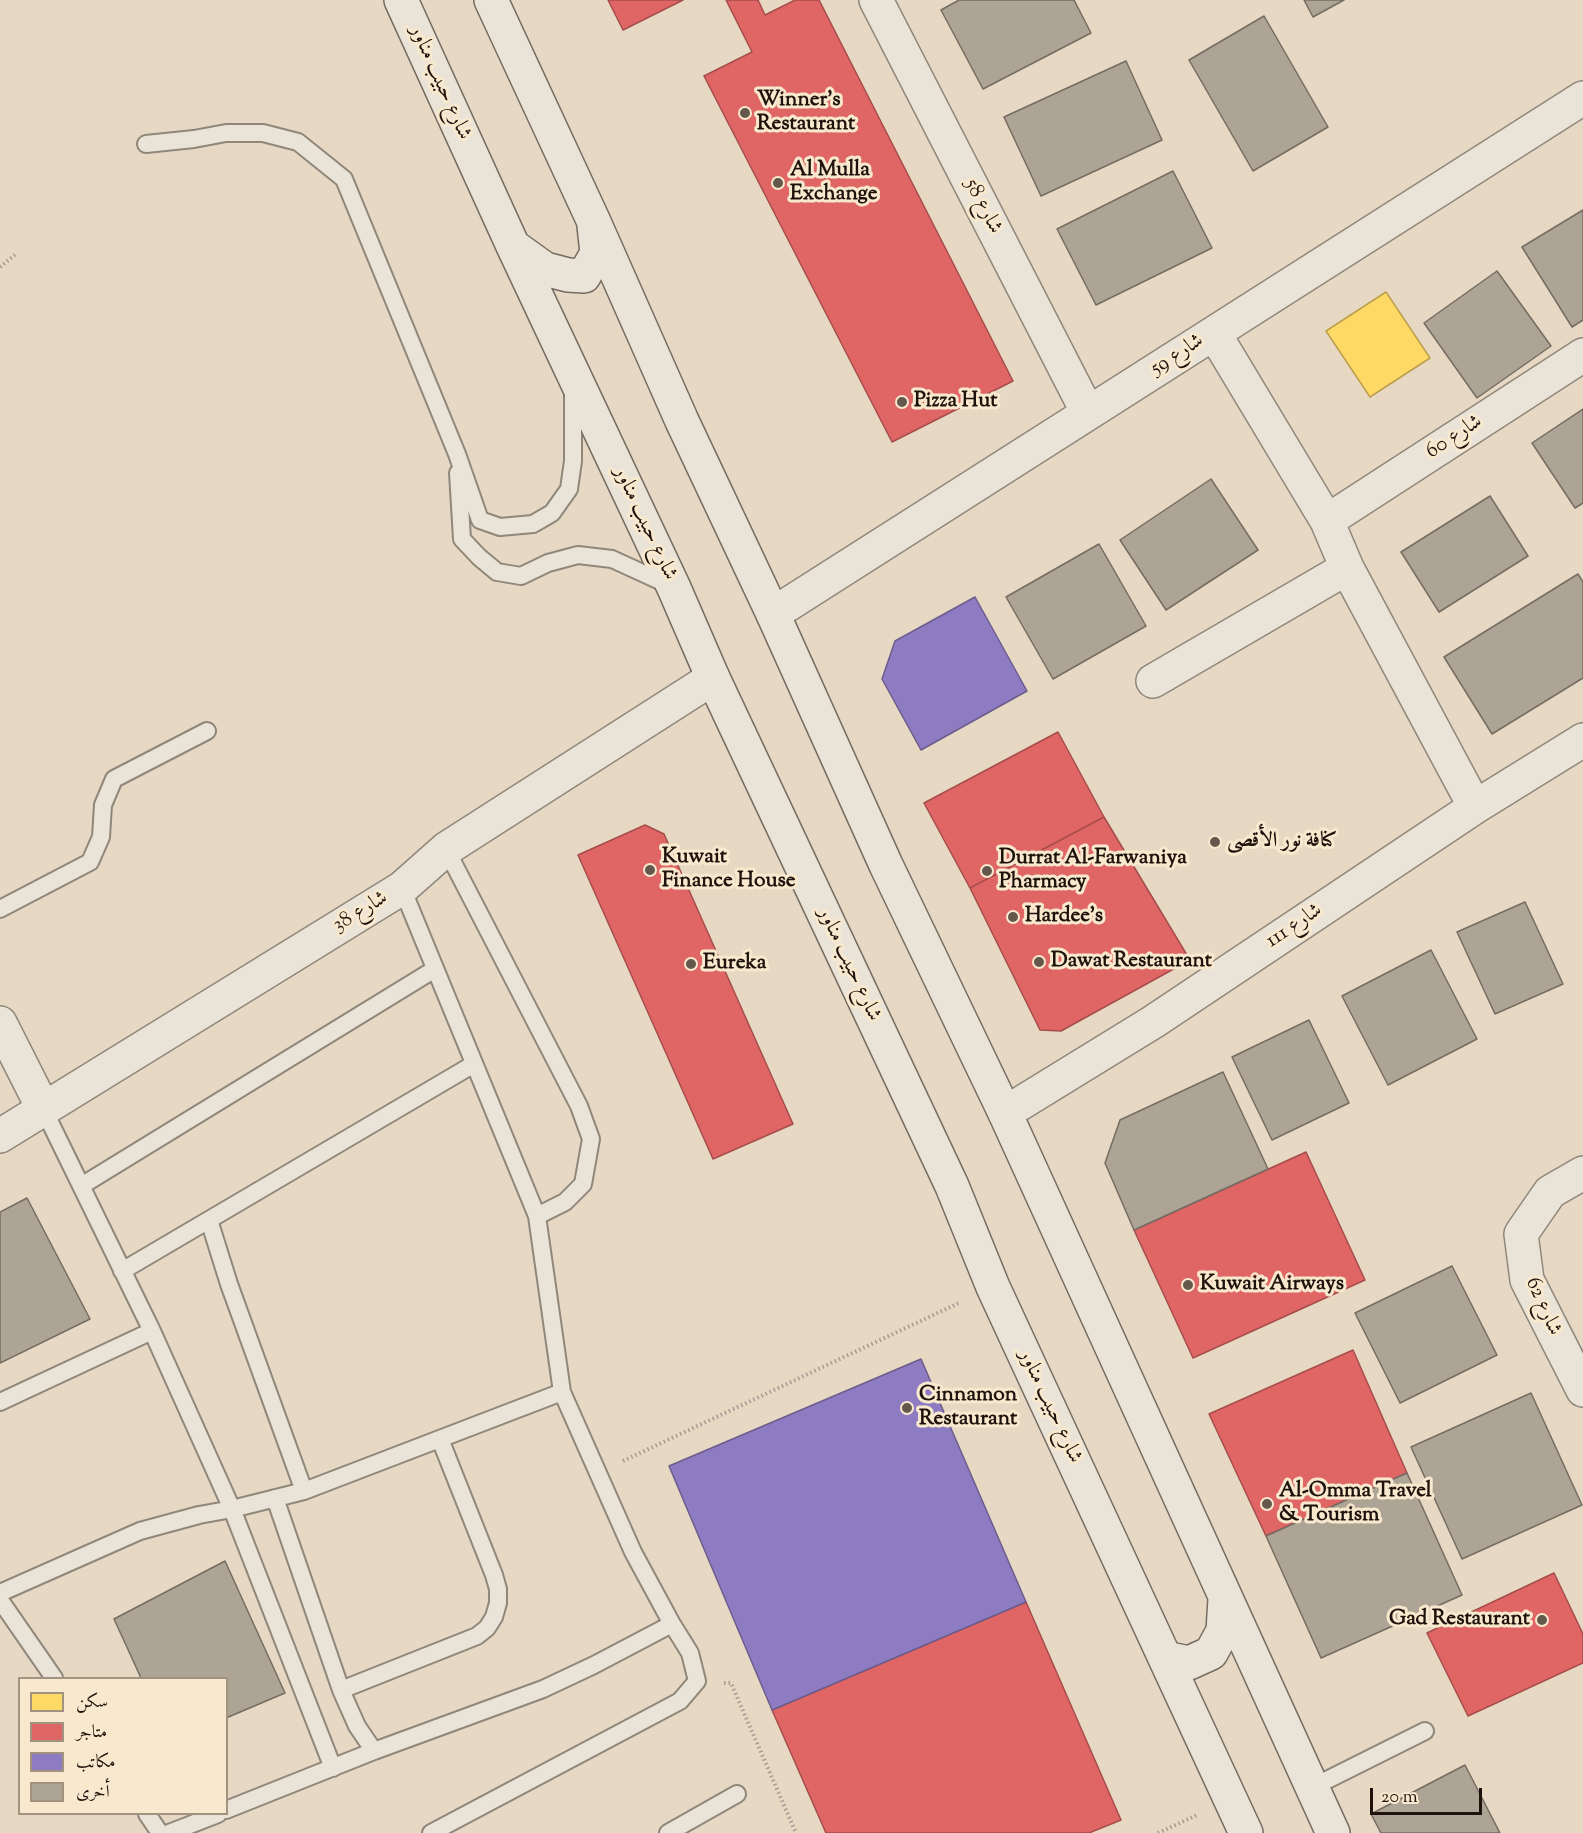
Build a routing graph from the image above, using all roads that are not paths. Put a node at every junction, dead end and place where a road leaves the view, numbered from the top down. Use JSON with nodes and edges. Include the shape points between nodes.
{"nodes":[{"id":1,"x":401,"y":0,"type":"edge"},
{"id":2,"x":491,"y":0,"type":"edge"},
{"id":3,"x":876,"y":0,"type":"edge"},
{"id":4,"x":1583,"y":98,"type":"edge"},
{"id":5,"x":146,"y":144,"type":"dead end"},
{"id":6,"x":594,"y":222,"type":"junction"},
{"id":7,"x":513,"y":246,"type":"junction"},
{"id":8,"x":1214,"y":333,"type":"junction"},
{"id":9,"x":1583,"y":355,"type":"edge"},
{"id":10,"x":573,"y":375,"type":"junction"},
{"id":11,"x":1088,"y":413,"type":"junction"},
{"id":12,"x":457,"y":454,"type":"junction"},
{"id":13,"x":1327,"y":521,"type":"junction"},
{"id":14,"x":1347,"y":568,"type":"junction"},
{"id":15,"x":674,"y":588,"type":"junction"},
{"id":16,"x":773,"y":614,"type":"junction"},
{"id":17,"x":713,"y":678,"type":"junction"},
{"id":18,"x":1153,"y":681,"type":"dead end"},
{"id":19,"x":207,"y":731,"type":"dead end"},
{"id":20,"x":1583,"y":740,"type":"edge"},
{"id":21,"x":1476,"y":807,"type":"junction"},
{"id":22,"x":446,"y":849,"type":"junction"},
{"id":23,"x":402,"y":888,"type":"junction"},
{"id":24,"x":0,"y":909,"type":"edge"},
{"id":25,"x":435,"y":969,"type":"junction"},
{"id":26,"x":0,"y":1023,"type":"edge"},
{"id":27,"x":474,"y":1064,"type":"junction"},
{"id":28,"x":43,"y":1108,"type":"junction"},
{"id":29,"x":1005,"y":1113,"type":"junction"},
{"id":30,"x":0,"y":1136,"type":"edge"},
{"id":31,"x":1583,"y":1173,"type":"edge"},
{"id":32,"x":81,"y":1186,"type":"junction"},
{"id":33,"x":537,"y":1216,"type":"junction"},
{"id":34,"x":209,"y":1220,"type":"junction"},
{"id":35,"x":122,"y":1271,"type":"junction"},
{"id":36,"x":152,"y":1331,"type":"junction"},
{"id":37,"x":1583,"y":1390,"type":"edge"},
{"id":38,"x":562,"y":1392,"type":"junction"},
{"id":39,"x":0,"y":1402,"type":"edge"},
{"id":40,"x":440,"y":1439,"type":"junction"},
{"id":41,"x":304,"y":1491,"type":"junction"},
{"id":42,"x":275,"y":1498,"type":"junction"},
{"id":43,"x":232,"y":1509,"type":"junction"},
{"id":44,"x":0,"y":1593,"type":"edge"},
{"id":45,"x":1225,"y":1599,"type":"junction"},
{"id":46,"x":0,"y":1600,"type":"edge"},
{"id":47,"x":672,"y":1624,"type":"junction"},
{"id":48,"x":1165,"y":1658,"type":"junction"},
{"id":49,"x":53,"y":1677,"type":"edge"},
{"id":50,"x":341,"y":1690,"type":"junction"},
{"id":51,"x":1425,"y":1731,"type":"dead end"},
{"id":52,"x":374,"y":1751,"type":"junction"},
{"id":53,"x":333,"y":1768,"type":"junction"},
{"id":54,"x":1313,"y":1787,"type":"junction"},
{"id":55,"x":737,"y":1794,"type":"dead end"},
{"id":56,"x":228,"y":1809,"type":"edge"},
{"id":57,"x":148,"y":1815,"type":"edge"},
{"id":58,"x":215,"y":1815,"type":"edge"},
{"id":59,"x":160,"y":1833,"type":"edge"},
{"id":60,"x":169,"y":1833,"type":"edge"},
{"id":61,"x":431,"y":1833,"type":"edge"},
{"id":62,"x":668,"y":1833,"type":"edge"},
{"id":63,"x":1246,"y":1833,"type":"edge"},
{"id":64,"x":1333,"y":1833,"type":"edge"}],
"edges":[{"from":1,"to":7,"type":"street","name":"شارع حبيب مناور"},
{"from":2,"to":6,"type":"street"},
{"from":3,"to":11,"type":"street","name":"شارع 58"},
{"from":4,"to":8,"type":"street","name":"شارع 59"},
{"from":5,"to":12,"type":"lane","via":[[226,133],[263,134],[298,142],[344,179]]},
{"from":6,"to":7,"type":"street","via":[[597,253],[584,276],[545,269]]},
{"from":6,"to":16,"type":"street"},
{"from":7,"to":10,"type":"street","name":"شارع حبيب مناور"},
{"from":8,"to":11,"type":"street","name":"شارع 59"},
{"from":8,"to":13,"type":"street"},
{"from":9,"to":13,"type":"street","name":"شارع 60"},
{"from":10,"to":12,"type":"lane","via":[[573,461],[569,489],[552,513],[533,524],[501,527],[480,520]]},
{"from":10,"to":15,"type":"street","name":"شارع حبيب مناور"},
{"from":11,"to":16,"type":"street","name":"شارع 59"},
{"from":12,"to":15,"type":"lane","via":[[462,539],[497,572],[521,576],[578,555],[612,559]]},
{"from":13,"to":14,"type":"street"},
{"from":14,"to":18,"type":"street"},
{"from":14,"to":21,"type":"street"},
{"from":15,"to":17,"type":"street","name":"شارع حبيب مناور"},
{"from":16,"to":29,"type":"street","via":[[886,866]]},
{"from":17,"to":22,"type":"street","name":"شارع 38"},
{"from":17,"to":48,"type":"street","name":"شارع حبيب مناور","via":[[946,1175],[993,1287]]},
{"from":19,"to":24,"type":"lane","via":[[114,779],[103,805],[101,837],[90,862]]},
{"from":20,"to":21,"type":"street","name":"شارع 111"},
{"from":21,"to":29,"type":"street","name":"شارع 111","via":[[1153,1022]]},
{"from":22,"to":23,"type":"street","name":"شارع 38"},
{"from":22,"to":33,"type":"lane","via":[[579,1106],[591,1139],[583,1184],[566,1202]]},
{"from":23,"to":25,"type":"lane"},
{"from":23,"to":28,"type":"street","name":"شارع 38"},
{"from":25,"to":27,"type":"lane"},
{"from":25,"to":32,"type":"lane"},
{"from":26,"to":28,"type":"street"},
{"from":27,"to":33,"type":"lane"},
{"from":27,"to":34,"type":"lane"},
{"from":28,"to":30,"type":"street","name":"شارع 38"},
{"from":28,"to":32,"type":"lane"},
{"from":29,"to":45,"type":"street"},
{"from":31,"to":37,"type":"street","name":"شارع 62","via":[[1550,1192],[1521,1234],[1527,1281]]},
{"from":32,"to":35,"type":"lane"},
{"from":33,"to":38,"type":"lane"},
{"from":34,"to":35,"type":"lane"},
{"from":34,"to":41,"type":"lane"},
{"from":35,"to":36,"type":"lane"},
{"from":36,"to":39,"type":"lane"},
{"from":36,"to":43,"type":"lane"},
{"from":38,"to":40,"type":"lane"},
{"from":38,"to":47,"type":"lane","via":[[633,1552]]},
{"from":40,"to":41,"type":"lane"},
{"from":40,"to":50,"type":"lane","via":[[494,1575],[498,1589],[494,1617],[487,1628],[466,1642]]},
{"from":41,"to":42,"type":"lane"},
{"from":42,"to":43,"type":"lane"},
{"from":42,"to":50,"type":"lane"},
{"from":43,"to":44,"type":"lane","via":[[141,1531]]},
{"from":43,"to":53,"type":"lane"},
{"from":45,"to":48,"type":"street","via":[[1223,1631],[1211,1653],[1189,1663]]},
{"from":45,"to":54,"type":"street"},
{"from":46,"to":49,"type":"lane"},
{"from":47,"to":52,"type":"lane","via":[[543,1689]]},
{"from":47,"to":61,"type":"lane","via":[[690,1653],[697,1681],[680,1701]]},
{"from":48,"to":63,"type":"street","name":"شارع حبيب مناور"},
{"from":50,"to":52,"type":"lane","via":[[357,1726]]},
{"from":51,"to":54,"type":"lane"},
{"from":52,"to":53,"type":"lane"},
{"from":53,"to":56,"type":"lane"},
{"from":54,"to":64,"type":"street"},
{"from":55,"to":62,"type":"lane"},
{"from":57,"to":59,"type":"lane"},
{"from":58,"to":60,"type":"lane"}]}
